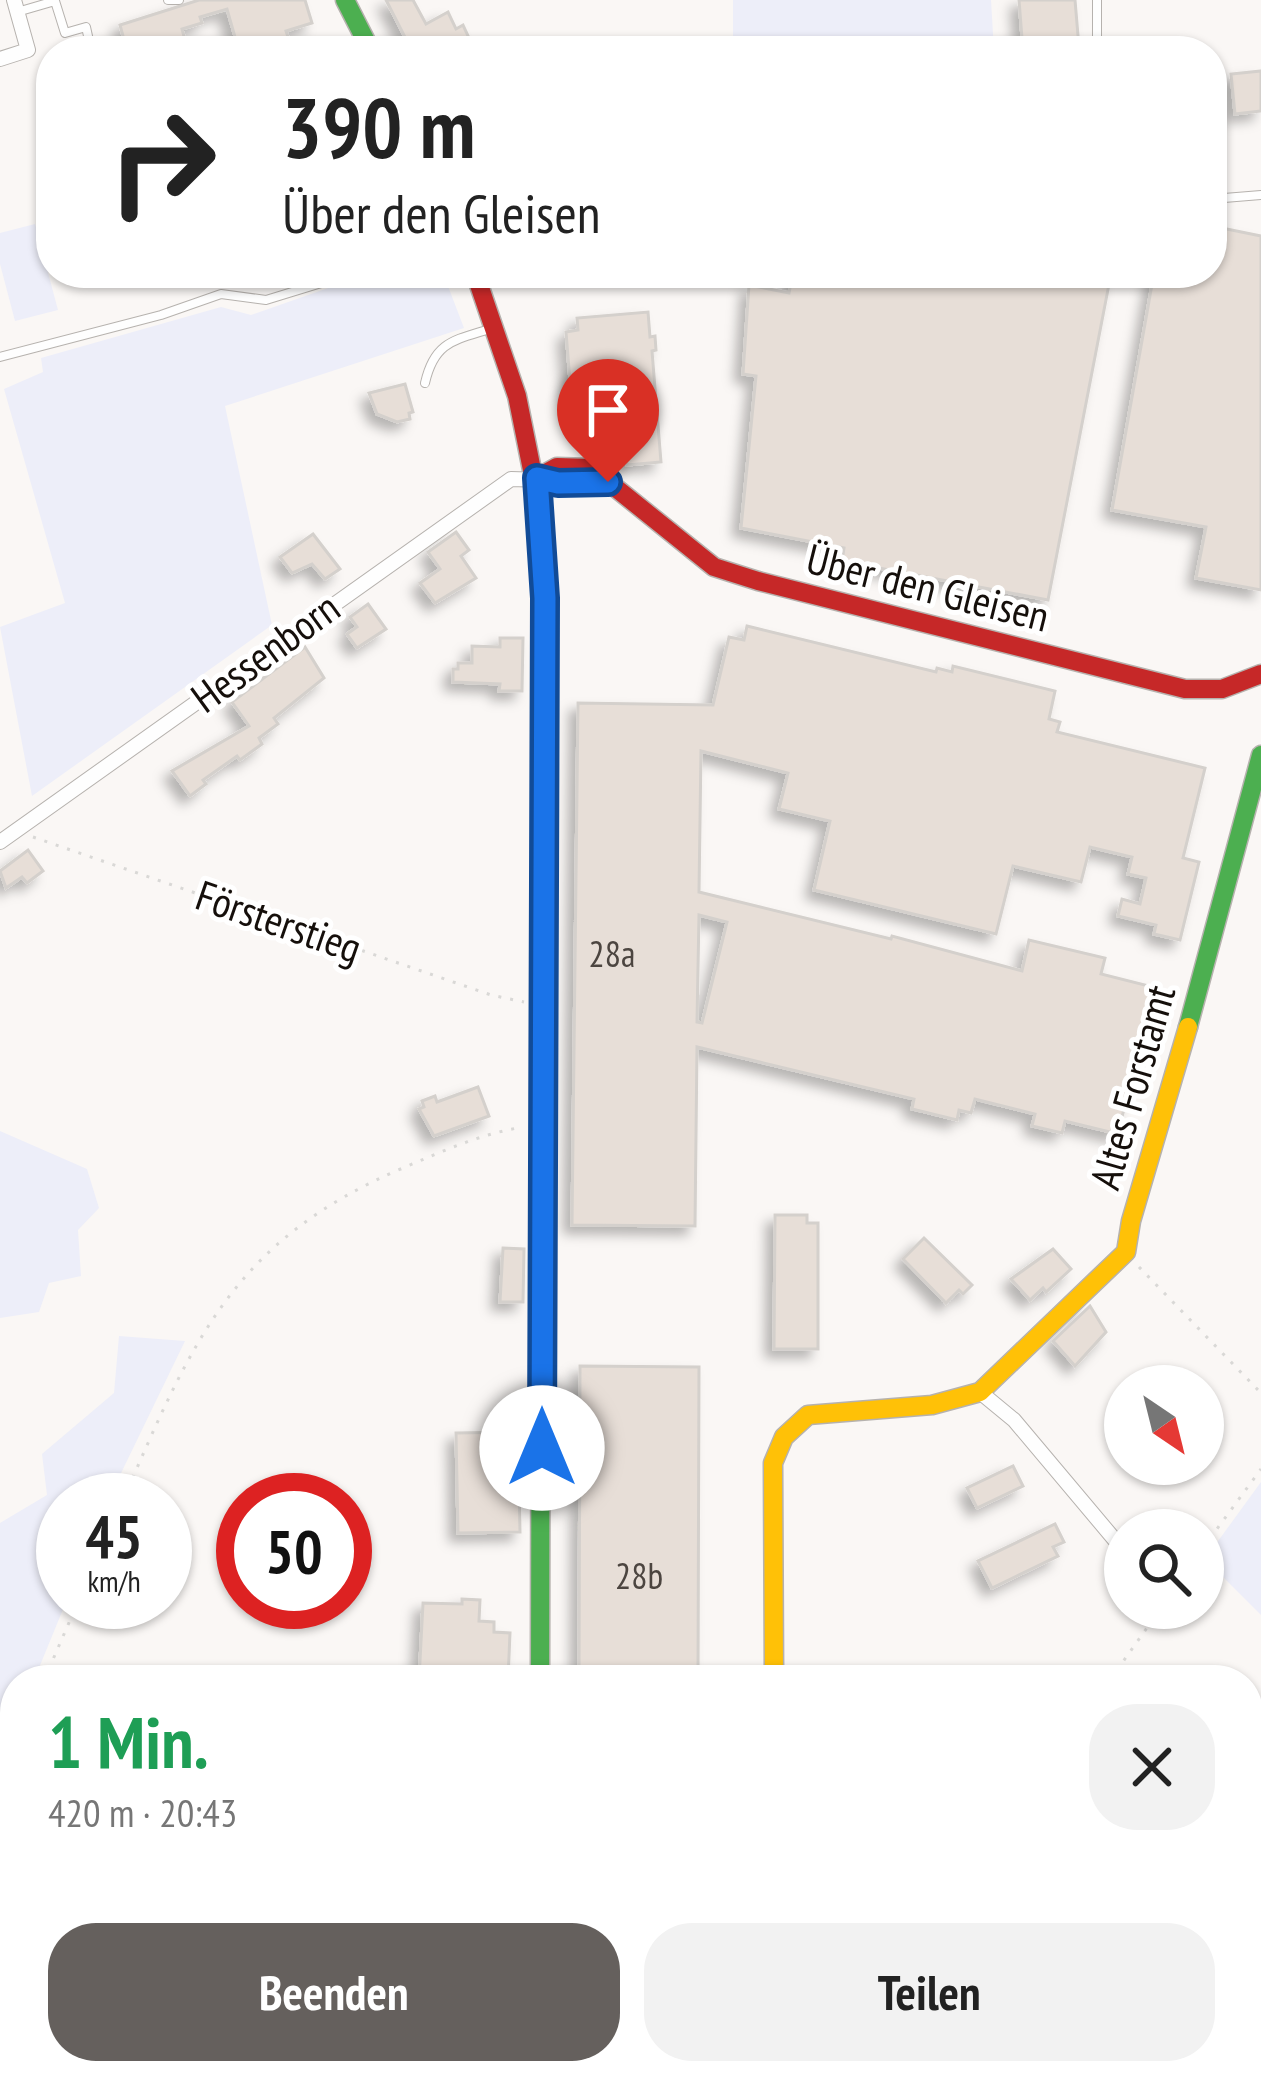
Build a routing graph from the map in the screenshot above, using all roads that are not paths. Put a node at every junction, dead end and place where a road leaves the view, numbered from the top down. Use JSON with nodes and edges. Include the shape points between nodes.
{"nodes":[{"id":1,"x":169,"y":0,"type":"edge"},
{"id":2,"x":178,"y":0,"type":"edge"},
{"id":3,"x":345,"y":0,"type":"edge"},
{"id":4,"x":1096,"y":0,"type":"edge"},
{"id":5,"x":15,"y":6,"type":"edge"},
{"id":6,"x":88,"y":36,"type":"dead end"},
{"id":7,"x":363,"y":36,"type":"edge"},
{"id":8,"x":1097,"y":36,"type":"edge"},
{"id":9,"x":0,"y":59,"type":"edge"},
{"id":10,"x":1261,"y":195,"type":"edge"},
{"id":11,"x":1227,"y":198,"type":"edge"},
{"id":12,"x":305,"y":288,"type":"edge"},
{"id":13,"x":481,"y":288,"type":"edge"},
{"id":14,"x":497,"y":327,"type":"junction"},
{"id":15,"x":0,"y":357,"type":"edge"},
{"id":16,"x":425,"y":383,"type":"dead end"},
{"id":17,"x":537,"y":478,"type":"junction"},
{"id":18,"x":1260,"y":679,"type":"edge"},
{"id":19,"x":1261,"y":755,"type":"edge"},
{"id":20,"x":0,"y":842,"type":"edge"},
{"id":21,"x":980,"y":1392,"type":"junction"},
{"id":22,"x":1104,"y":1527,"type":"edge"},
{"id":23,"x":541,"y":1665,"type":"edge"},
{"id":24,"x":774,"y":1665,"type":"edge"}],
"edges":[{"from":1,"to":2,"type":"lane"},
{"from":3,"to":7,"type":"street"},
{"from":4,"to":8,"type":"lane"},
{"from":5,"to":6,"type":"lane","via":[[55,2],[65,33],[86,27]]},
{"from":5,"to":9,"type":"street","via":[[28,50]]},
{"from":10,"to":11,"type":"lane"},
{"from":12,"to":15,"type":"lane","via":[[266,300],[221,294]]},
{"from":13,"to":14,"type":"street"},
{"from":14,"to":16,"type":"lane","via":[[437,350]]},
{"from":14,"to":17,"type":"street"},
{"from":17,"to":18,"type":"street","name":"Über den Gleisen","via":[[557,467],[591,468],[714,567],[758,581],[1185,689]]},
{"from":17,"to":20,"type":"street","name":"Hessenborn","via":[[511,479],[489,492]]},
{"from":17,"to":23,"type":"street","via":[[545,598]]},
{"from":19,"to":21,"type":"street","name":"Altes Forstamt","via":[[1126,1252]]},
{"from":21,"to":22,"type":"street","via":[[1014,1420]]},
{"from":21,"to":24,"type":"street","via":[[932,1405],[808,1414],[784,1437],[773,1462]]}]}
